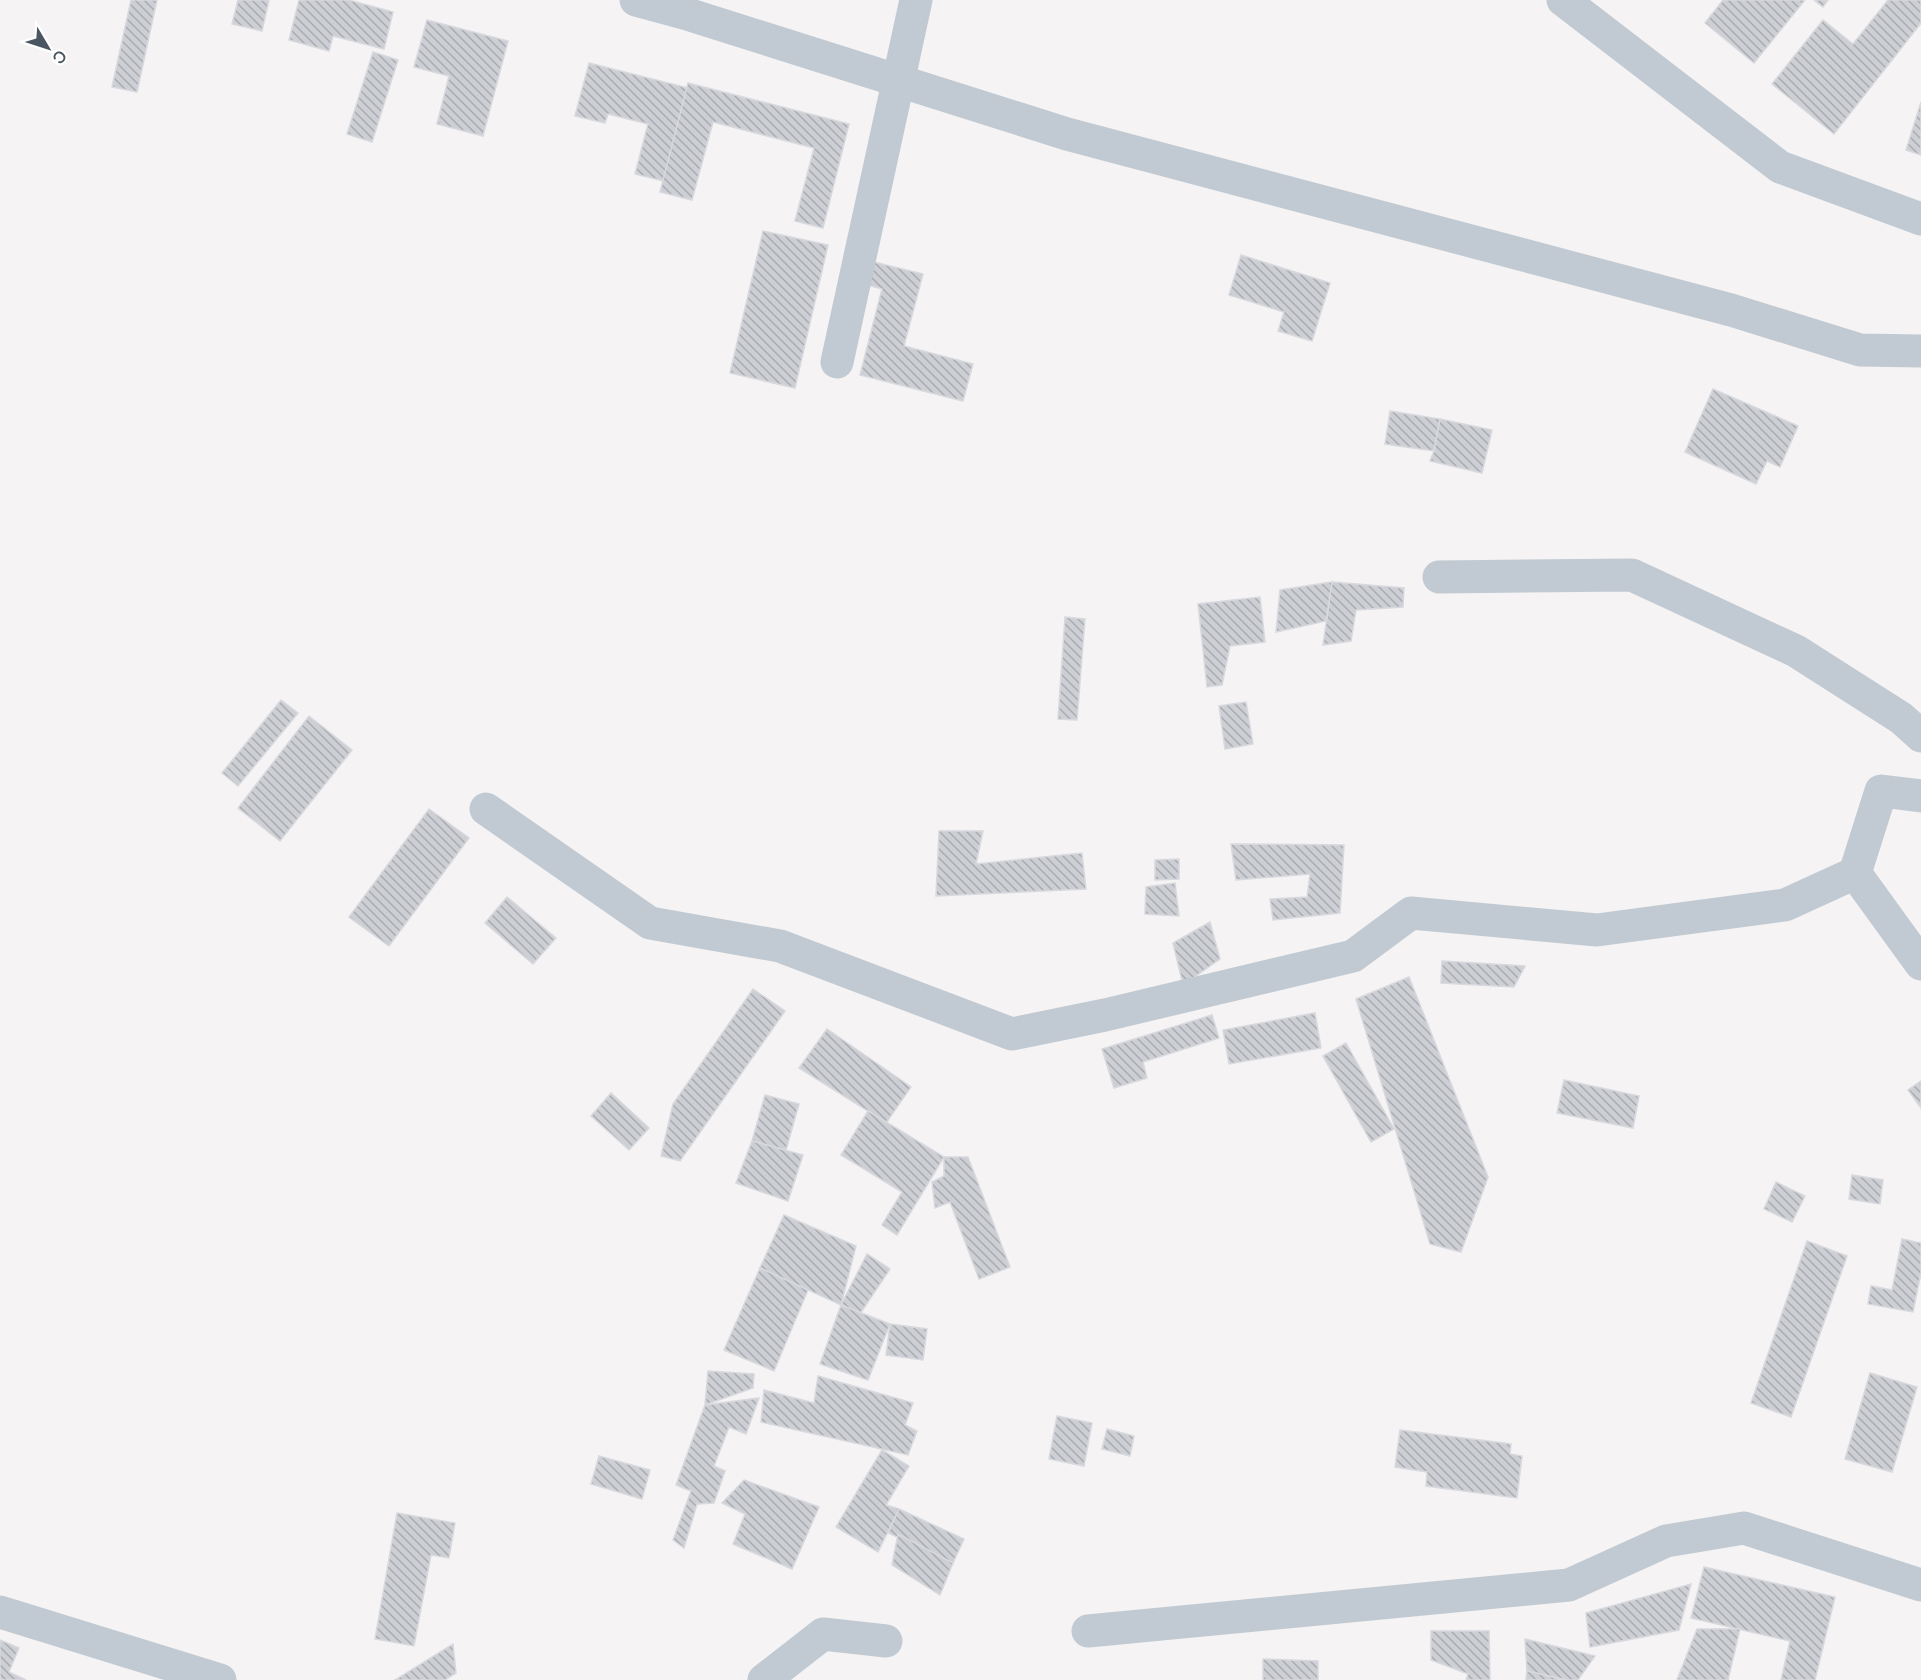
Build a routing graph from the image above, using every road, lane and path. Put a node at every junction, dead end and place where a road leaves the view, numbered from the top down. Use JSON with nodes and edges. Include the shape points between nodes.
{"nodes":[{"id":1,"x":636,"y":0,"type":"edge"},
{"id":2,"x":916,"y":0,"type":"edge"},
{"id":3,"x":1563,"y":0,"type":"edge"},
{"id":4,"x":898,"y":82,"type":"junction"},
{"id":5,"x":1921,"y":219,"type":"edge"},
{"id":6,"x":1921,"y":351,"type":"edge"},
{"id":7,"x":837,"y":362,"type":"dead end"},
{"id":8,"x":1439,"y":577,"type":"dead end"},
{"id":9,"x":1921,"y":736,"type":"edge"},
{"id":10,"x":1921,"y":796,"type":"edge"},
{"id":11,"x":486,"y":809,"type":"dead end"},
{"id":12,"x":1855,"y":873,"type":"junction"},
{"id":13,"x":1921,"y":964,"type":"edge"},
{"id":14,"x":1921,"y":1585,"type":"edge"},
{"id":15,"x":0,"y":1612,"type":"edge"},
{"id":16,"x":1088,"y":1631,"type":"dead end"},
{"id":17,"x":886,"y":1641,"type":"dead end"},
{"id":18,"x":220,"y":1680,"type":"edge"},
{"id":19,"x":765,"y":1680,"type":"edge"}],
"edges":[{"from":1,"to":4,"type":"street"},
{"from":2,"to":4,"type":"street"},
{"from":3,"to":5,"type":"street","via":[[1780,167]]},
{"from":4,"to":6,"type":"street","via":[[1067,134],[1731,310],[1860,350]]},
{"from":4,"to":7,"type":"street"},
{"from":8,"to":9,"type":"street","via":[[1632,575],[1796,651],[1901,718]]},
{"from":10,"to":12,"type":"street","via":[[1881,791]]},
{"from":11,"to":12,"type":"street","via":[[650,923],[780,946],[1012,1034],[1353,956],[1411,913],[1597,930],[1785,905]]},
{"from":12,"to":13,"type":"street"},
{"from":14,"to":16,"type":"street","via":[[1744,1528],[1666,1541],[1569,1585]]},
{"from":15,"to":18,"type":"street"},
{"from":17,"to":19,"type":"street","via":[[823,1634]]}]}
